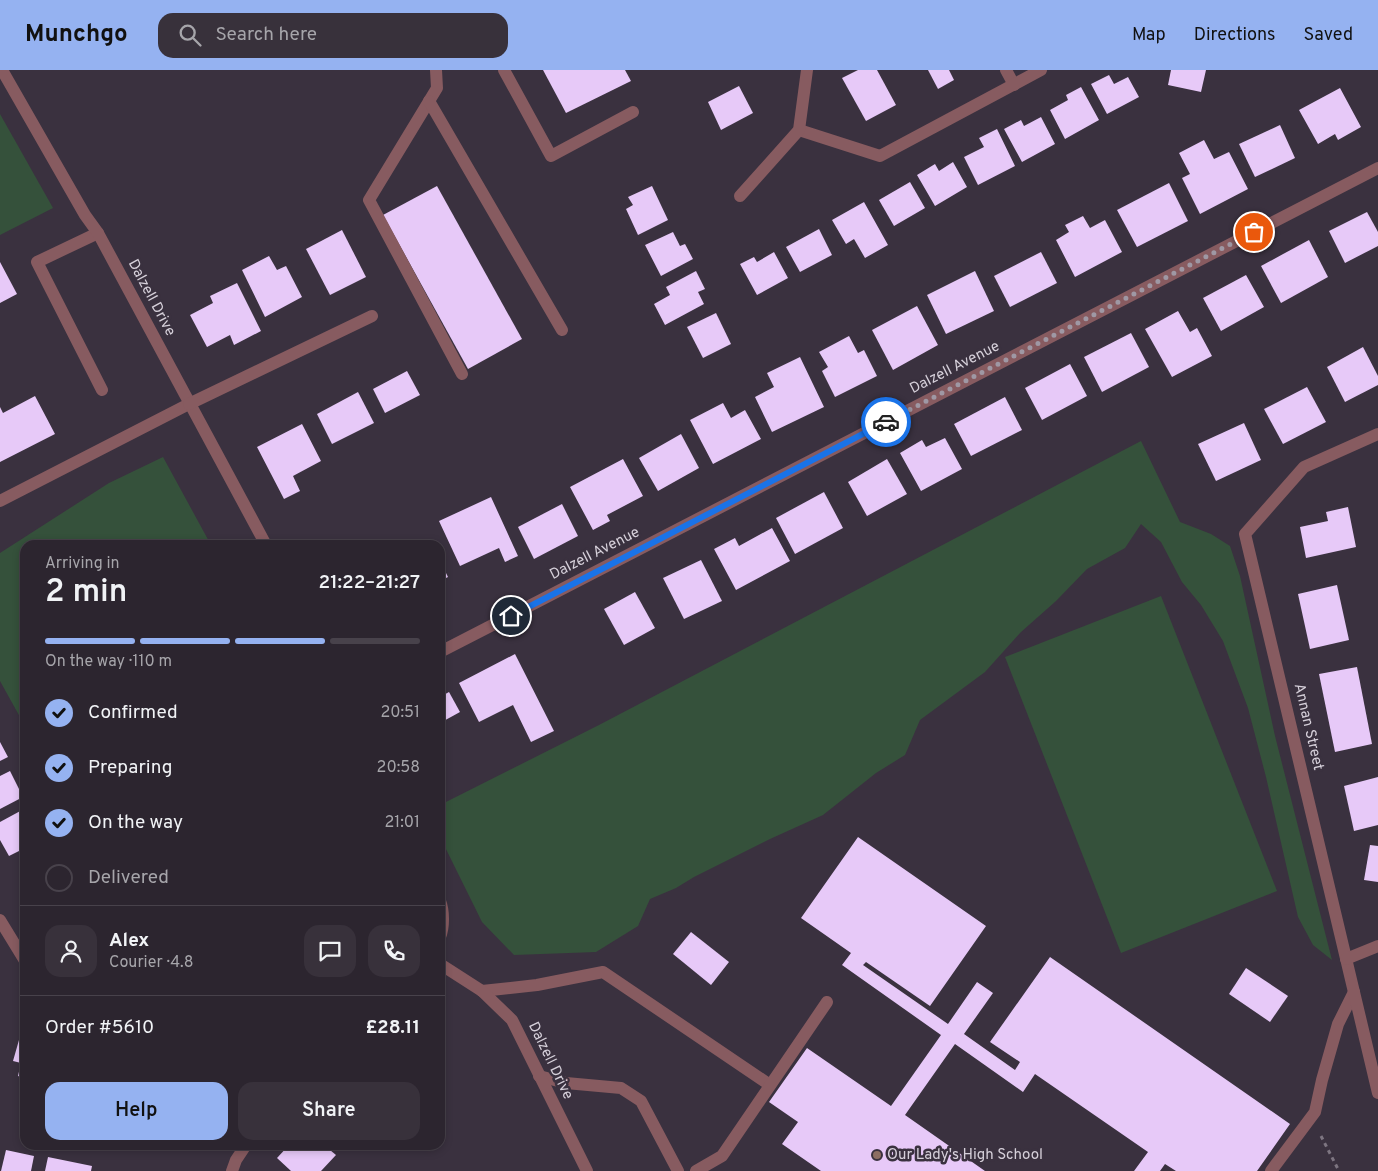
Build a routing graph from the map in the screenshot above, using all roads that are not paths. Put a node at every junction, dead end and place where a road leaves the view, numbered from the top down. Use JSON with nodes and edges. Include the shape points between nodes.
{"nodes":[{"id":1,"x":2,"y":70,"type":"edge"},
{"id":2,"x":436,"y":70,"type":"edge"},
{"id":3,"x":504,"y":70,"type":"edge"},
{"id":4,"x":807,"y":70,"type":"edge"},
{"id":5,"x":1006,"y":70,"type":"edge"},
{"id":6,"x":1041,"y":70,"type":"edge"},
{"id":7,"x":1014,"y":85,"type":"junction"},
{"id":8,"x":429,"y":101,"type":"junction"},
{"id":9,"x":633,"y":112,"type":"dead end"},
{"id":10,"x":799,"y":130,"type":"junction"},
{"id":11,"x":1378,"y":168,"type":"edge"},
{"id":12,"x":740,"y":196,"type":"dead end"},
{"id":13,"x":98,"y":233,"type":"junction"},
{"id":14,"x":372,"y":316,"type":"dead end"},
{"id":15,"x":562,"y":330,"type":"dead end"},
{"id":16,"x":462,"y":374,"type":"dead end"},
{"id":17,"x":102,"y":390,"type":"dead end"},
{"id":18,"x":189,"y":404,"type":"junction"},
{"id":19,"x":1378,"y":434,"type":"edge"},
{"id":20,"x":0,"y":501,"type":"edge"},
{"id":21,"x":263,"y":540,"type":"edge"},
{"id":22,"x":445,"y":649,"type":"edge"},
{"id":23,"x":0,"y":920,"type":"edge"},
{"id":24,"x":1378,"y":946,"type":"edge"},
{"id":25,"x":20,"y":953,"type":"edge"},
{"id":26,"x":1346,"y":959,"type":"junction"},
{"id":27,"x":445,"y":967,"type":"edge"},
{"id":28,"x":482,"y":991,"type":"junction"},
{"id":29,"x":1354,"y":992,"type":"junction"},
{"id":30,"x":827,"y":1002,"type":"dead end"},
{"id":31,"x":540,"y":1076,"type":"junction"},
{"id":32,"x":770,"y":1085,"type":"junction"},
{"id":33,"x":1378,"y":1093,"type":"edge"},
{"id":34,"x":243,"y":1150,"type":"edge"},
{"id":35,"x":232,"y":1171,"type":"edge"},
{"id":36,"x":587,"y":1171,"type":"edge"},
{"id":37,"x":678,"y":1171,"type":"edge"},
{"id":38,"x":696,"y":1171,"type":"edge"},
{"id":39,"x":1271,"y":1171,"type":"edge"}],
"edges":[{"from":1,"to":13,"type":"street","name":"Dalzell Drive","via":[[85,216]]},
{"from":2,"to":8,"type":"street","via":[[437,88]]},
{"from":3,"to":9,"type":"street","via":[[551,156]]},
{"from":4,"to":10,"type":"street"},
{"from":5,"to":7,"type":"street"},
{"from":6,"to":7,"type":"street"},
{"from":7,"to":10,"type":"street","via":[[880,156]]},
{"from":8,"to":15,"type":"street"},
{"from":8,"to":16,"type":"street","via":[[369,200]]},
{"from":10,"to":12,"type":"street"},
{"from":11,"to":22,"type":"street","name":"Dalzell Avenue"},
{"from":13,"to":17,"type":"street","via":[[37,262]]},
{"from":13,"to":18,"type":"street","name":"Dalzell Drive"},
{"from":14,"to":18,"type":"street"},
{"from":18,"to":20,"type":"street"},
{"from":18,"to":21,"type":"street","name":"Dalzell Drive"},
{"from":19,"to":26,"type":"street","name":"Annan Street","via":[[1304,467],[1246,534]]},
{"from":23,"to":25,"type":"street"},
{"from":24,"to":26,"type":"street"},
{"from":26,"to":29,"type":"street","name":"Annan Street"},
{"from":27,"to":28,"type":"street","name":"Dalzell Drive"},
{"from":28,"to":31,"type":"street","name":"Dalzell Drive","via":[[512,1020]]},
{"from":28,"to":32,"type":"street","via":[[603,972]]},
{"from":29,"to":33,"type":"street","name":"Annan Street"},
{"from":29,"to":39,"type":"street","via":[[1338,1024],[1315,1112]]},
{"from":30,"to":32,"type":"street"},
{"from":31,"to":36,"type":"street","name":"Dalzell Drive"},
{"from":31,"to":37,"type":"street","via":[[622,1088],[641,1101]]},
{"from":32,"to":38,"type":"street","via":[[722,1156]]},
{"from":34,"to":35,"type":"street"}]}
